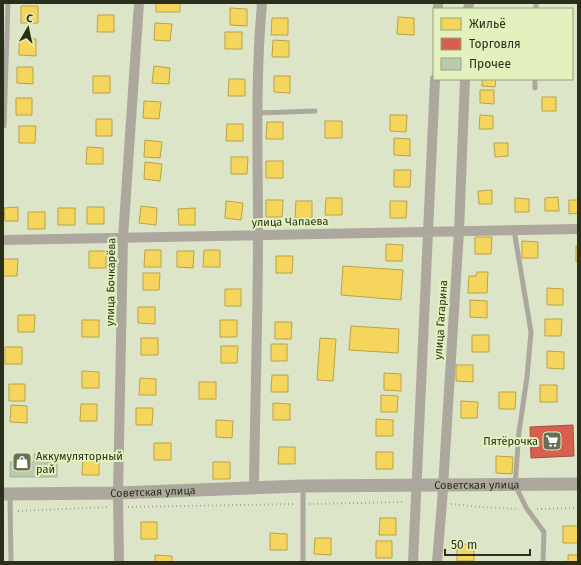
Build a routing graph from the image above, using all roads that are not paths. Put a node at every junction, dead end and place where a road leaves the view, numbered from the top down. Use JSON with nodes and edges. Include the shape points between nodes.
{"nodes":[{"id":1,"x":8,"y":3,"type":"edge"},
{"id":2,"x":139,"y":3,"type":"edge"},
{"id":3,"x":262,"y":3,"type":"edge"},
{"id":4,"x":435,"y":80,"type":"edge"},
{"id":5,"x":465,"y":80,"type":"edge"},
{"id":6,"x":535,"y":80,"type":"edge"},
{"id":7,"x":535,"y":88,"type":"dead end"},
{"id":8,"x":315,"y":111,"type":"dead end"},
{"id":9,"x":258,"y":112,"type":"junction"},
{"id":10,"x":4,"y":126,"type":"dead end"},
{"id":11,"x":578,"y":229,"type":"edge"},
{"id":12,"x":514,"y":230,"type":"junction"},
{"id":13,"x":459,"y":231,"type":"junction"},
{"id":14,"x":427,"y":232,"type":"junction"},
{"id":15,"x":258,"y":235,"type":"junction"},
{"id":16,"x":123,"y":238,"type":"junction"},
{"id":17,"x":3,"y":240,"type":"edge"},
{"id":18,"x":578,"y":484,"type":"edge"},
{"id":19,"x":443,"y":485,"type":"junction"},
{"id":20,"x":515,"y":485,"type":"junction"},
{"id":21,"x":303,"y":486,"type":"junction"},
{"id":22,"x":416,"y":486,"type":"junction"},
{"id":23,"x":254,"y":488,"type":"junction"},
{"id":24,"x":118,"y":493,"type":"junction"},
{"id":25,"x":7,"y":494,"type":"edge"},
{"id":26,"x":12,"y":562,"type":"edge"},
{"id":27,"x":119,"y":562,"type":"edge"},
{"id":28,"x":303,"y":562,"type":"edge"},
{"id":29,"x":413,"y":562,"type":"edge"},
{"id":30,"x":437,"y":562,"type":"edge"},
{"id":31,"x":543,"y":562,"type":"edge"}],
"edges":[{"from":1,"to":10,"type":"lane"},
{"from":2,"to":16,"type":"street","name":"улица Бочкарёва"},
{"from":3,"to":9,"type":"street"},
{"from":4,"to":14,"type":"street","name":"улица Гагарина"},
{"from":5,"to":13,"type":"street","name":"улица Гагарина"},
{"from":6,"to":7,"type":"lane"},
{"from":8,"to":9,"type":"lane"},
{"from":9,"to":15,"type":"street"},
{"from":11,"to":12,"type":"street","name":"улица Чапаева"},
{"from":12,"to":13,"type":"street","name":"улица Чапаева"},
{"from":12,"to":20,"type":"lane","via":[[530,332]]},
{"from":13,"to":14,"type":"street","name":"улица Чапаева"},
{"from":13,"to":19,"type":"street","name":"улица Гагарина"},
{"from":14,"to":15,"type":"street","name":"улица Чапаева"},
{"from":14,"to":22,"type":"street","name":"улица Гагарина"},
{"from":15,"to":16,"type":"street","name":"улица Чапаева"},
{"from":15,"to":23,"type":"street"},
{"from":16,"to":17,"type":"street","name":"улица Чапаева"},
{"from":16,"to":24,"type":"street","name":"улица Бочкарёва"},
{"from":18,"to":20,"type":"street","name":"Советская улица"},
{"from":19,"to":20,"type":"street","name":"Советская улица"},
{"from":19,"to":22,"type":"street","name":"Советская улица"},
{"from":19,"to":30,"type":"street","name":"улица Гагарина"},
{"from":20,"to":31,"type":"lane","via":[[527,509],[544,532]]},
{"from":21,"to":22,"type":"street","name":"Советская улица"},
{"from":21,"to":23,"type":"street","name":"Советская улица"},
{"from":21,"to":28,"type":"lane"},
{"from":22,"to":29,"type":"street","name":"улица Гагарина"},
{"from":23,"to":24,"type":"street","name":"Советская улица"},
{"from":24,"to":25,"type":"street","name":"Советская улица"},
{"from":24,"to":27,"type":"street","name":"улица Бочкарёва"},
{"from":25,"to":26,"type":"lane","via":[[11,512]]}]}
